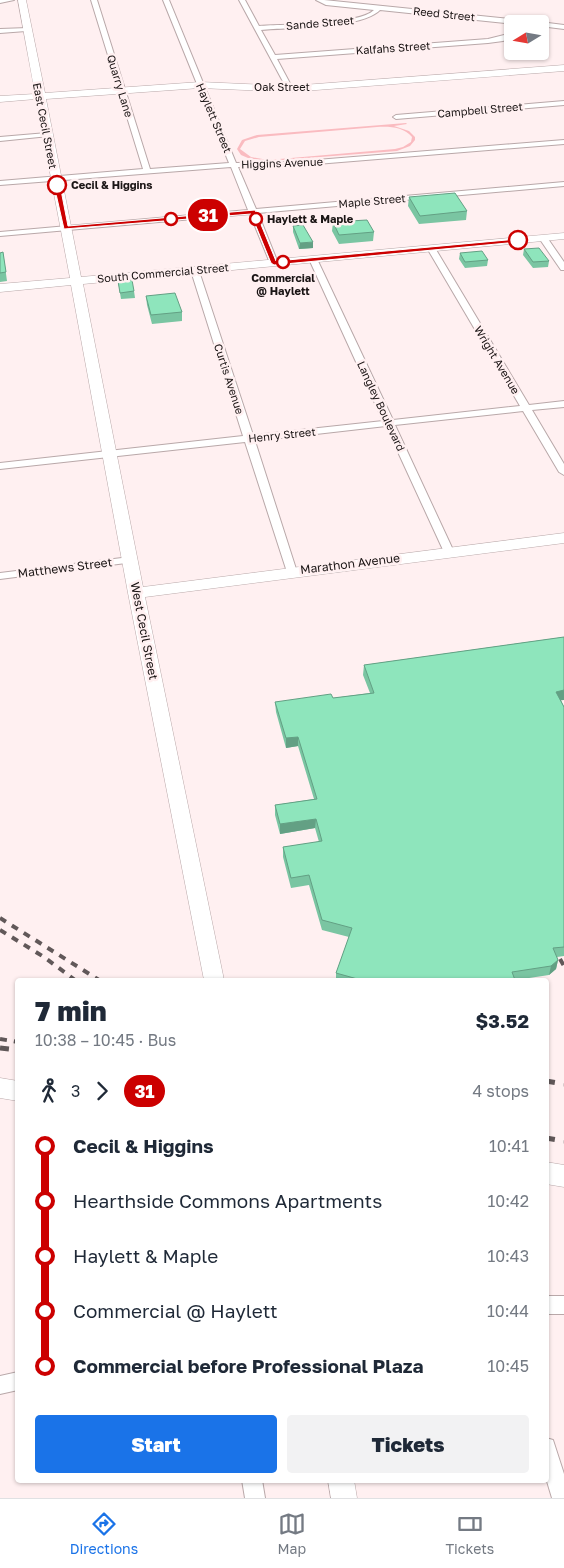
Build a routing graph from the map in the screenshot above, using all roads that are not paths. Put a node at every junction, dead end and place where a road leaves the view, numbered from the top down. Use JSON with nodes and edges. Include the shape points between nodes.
{"nodes":[{"id":1,"x":11,"y":0,"type":"edge"},
{"id":2,"x":22,"y":0,"type":"edge"},
{"id":3,"x":94,"y":0,"type":"edge"},
{"id":4,"x":166,"y":0,"type":"edge"},
{"id":5,"x":242,"y":0,"type":"edge"},
{"id":6,"x":0,"y":1,"type":"edge"},
{"id":7,"x":320,"y":1,"type":"edge"},
{"id":8,"x":379,"y":8,"type":"junction"},
{"id":9,"x":504,"y":21,"type":"edge"},
{"id":10,"x":549,"y":25,"type":"edge"},
{"id":11,"x":564,"y":27,"type":"edge"},
{"id":12,"x":257,"y":28,"type":"junction"},
{"id":13,"x":26,"y":29,"type":"junction"},
{"id":14,"x":0,"y":31,"type":"edge"},
{"id":15,"x":504,"y":39,"type":"edge"},
{"id":16,"x":273,"y":57,"type":"junction"},
{"id":17,"x":564,"y":68,"type":"edge"},
{"id":18,"x":200,"y":85,"type":"junction"},
{"id":19,"x":290,"y":89,"type":"junction"},
{"id":20,"x":121,"y":90,"type":"junction"},
{"id":21,"x":40,"y":96,"type":"junction"},
{"id":22,"x":0,"y":99,"type":"edge"},
{"id":23,"x":564,"y":103,"type":"edge"},
{"id":24,"x":396,"y":116,"type":"dead end"},
{"id":25,"x":47,"y":136,"type":"junction"},
{"id":26,"x":0,"y":139,"type":"edge"},
{"id":27,"x":564,"y":142,"type":"edge"},
{"id":28,"x":234,"y":165,"type":"junction"},
{"id":29,"x":147,"y":171,"type":"junction"},
{"id":30,"x":56,"y":179,"type":"junction"},
{"id":31,"x":0,"y":183,"type":"edge"},
{"id":32,"x":564,"y":184,"type":"edge"},
{"id":33,"x":253,"y":212,"type":"junction"},
{"id":34,"x":66,"y":228,"type":"junction"},
{"id":35,"x":0,"y":234,"type":"edge"},
{"id":36,"x":564,"y":236,"type":"edge"},
{"id":37,"x":542,"y":238,"type":"junction"},
{"id":38,"x":431,"y":248,"type":"junction"},
{"id":39,"x":313,"y":260,"type":"junction"},
{"id":40,"x":274,"y":263,"type":"junction"},
{"id":41,"x":564,"y":268,"type":"edge"},
{"id":42,"x":194,"y":271,"type":"junction"},
{"id":43,"x":76,"y":281,"type":"junction"},
{"id":44,"x":0,"y":288,"type":"edge"},
{"id":45,"x":564,"y":404,"type":"edge"},
{"id":46,"x":526,"y":408,"type":"junction"},
{"id":47,"x":389,"y":423,"type":"junction"},
{"id":48,"x":248,"y":439,"type":"junction"},
{"id":49,"x":109,"y":455,"type":"junction"},
{"id":50,"x":0,"y":466,"type":"edge"},
{"id":51,"x":564,"y":472,"type":"edge"},
{"id":52,"x":564,"y":538,"type":"edge"},
{"id":53,"x":449,"y":552,"type":"junction"},
{"id":54,"x":130,"y":560,"type":"junction"},
{"id":55,"x":292,"y":572,"type":"junction"},
{"id":56,"x":0,"y":576,"type":"edge"},
{"id":57,"x":136,"y":592,"type":"junction"},
{"id":58,"x":214,"y":978,"type":"edge"},
{"id":59,"x":0,"y":1088,"type":"edge"},
{"id":60,"x":15,"y":1090,"type":"edge"},
{"id":61,"x":549,"y":1174,"type":"edge"},
{"id":62,"x":564,"y":1176,"type":"edge"},
{"id":63,"x":549,"y":1305,"type":"edge"},
{"id":64,"x":564,"y":1305,"type":"edge"},
{"id":65,"x":15,"y":1382,"type":"edge"},
{"id":66,"x":0,"y":1384,"type":"edge"},
{"id":67,"x":549,"y":1456,"type":"edge"},
{"id":68,"x":252,"y":1483,"type":"edge"},
{"id":69,"x":342,"y":1483,"type":"edge"},
{"id":70,"x":254,"y":1498,"type":"edge"},
{"id":71,"x":344,"y":1498,"type":"edge"},
{"id":72,"x":562,"y":1498,"type":"edge"}],
"edges":[{"from":1,"to":6,"type":"street"},
{"from":2,"to":13,"type":"main road","name":"East Cecil Street"},
{"from":3,"to":20,"type":"street","name":"Quarry Lane"},
{"from":4,"to":18,"type":"street","name":"Haylett Street"},
{"from":5,"to":12,"type":"street"},
{"from":7,"to":8,"type":"street","name":"Reed Street"},
{"from":8,"to":9,"type":"street","name":"Reed Street"},
{"from":8,"to":12,"type":"street","name":"Sande Street","via":[[372,15],[354,21]]},
{"from":10,"to":11,"type":"street"},
{"from":12,"to":16,"type":"street"},
{"from":13,"to":14,"type":"street"},
{"from":13,"to":21,"type":"main road","name":"East Cecil Street"},
{"from":15,"to":16,"type":"street","name":"Kalfahs Street"},
{"from":16,"to":19,"type":"street"},
{"from":17,"to":19,"type":"main road","name":"Oak Street"},
{"from":18,"to":19,"type":"main road","name":"Oak Street"},
{"from":18,"to":20,"type":"main road","name":"Oak Street"},
{"from":18,"to":28,"type":"street","name":"Haylett Street"},
{"from":20,"to":21,"type":"main road","name":"Oak Street"},
{"from":20,"to":29,"type":"street","name":"Quarry Lane"},
{"from":21,"to":22,"type":"main road","name":"Oak Street"},
{"from":21,"to":25,"type":"main road","name":"East Cecil Street"},
{"from":23,"to":24,"type":"street","name":"Campbell Street"},
{"from":25,"to":26,"type":"street"},
{"from":25,"to":30,"type":"main road","name":"East Cecil Street"},
{"from":27,"to":28,"type":"street","name":"Higgins Avenue","via":[[292,164]]},
{"from":28,"to":29,"type":"street","name":"Higgins Avenue"},
{"from":28,"to":33,"type":"street","name":"Haylett Street"},
{"from":29,"to":30,"type":"street","name":"Higgins Avenue"},
{"from":30,"to":31,"type":"street","name":"Higgins Avenue"},
{"from":30,"to":34,"type":"main road","name":"East Cecil Street"},
{"from":32,"to":33,"type":"street","name":"Maple Street"},
{"from":33,"to":34,"type":"street","name":"Maple Street"},
{"from":33,"to":40,"type":"street","name":"Haylett Street"},
{"from":34,"to":35,"type":"street","name":"Maple Street"},
{"from":34,"to":43,"type":"main road","name":"East Cecil Street"},
{"from":36,"to":37,"type":"main road","name":"South Commercial Street"},
{"from":37,"to":38,"type":"main road","name":"South Commercial Street"},
{"from":37,"to":41,"type":"street"},
{"from":38,"to":39,"type":"main road","name":"South Commercial Street"},
{"from":38,"to":46,"type":"street","name":"Wright Avenue"},
{"from":39,"to":40,"type":"main road","name":"South Commercial Street"},
{"from":39,"to":47,"type":"street","name":"Langley Boulevard"},
{"from":40,"to":42,"type":"main road","name":"South Commercial Street"},
{"from":42,"to":43,"type":"main road","name":"South Commercial Street"},
{"from":42,"to":48,"type":"street","name":"Curtis Avenue"},
{"from":43,"to":44,"type":"main road","name":"South Commercial Street"},
{"from":43,"to":49,"type":"main road","name":"West Cecil Street"},
{"from":45,"to":46,"type":"street","name":"Henry Street"},
{"from":46,"to":47,"type":"street","name":"Henry Street"},
{"from":46,"to":51,"type":"street","name":"Wright Avenue"},
{"from":47,"to":48,"type":"street","name":"Henry Street"},
{"from":47,"to":53,"type":"street","name":"Langley Boulevard"},
{"from":48,"to":49,"type":"street","name":"Henry Street"},
{"from":48,"to":55,"type":"street","name":"Curtis Avenue"},
{"from":49,"to":50,"type":"street","name":"Henry Street"},
{"from":49,"to":54,"type":"main road","name":"West Cecil Street"},
{"from":52,"to":53,"type":"main road","name":"Marathon Avenue"},
{"from":53,"to":55,"type":"main road","name":"Marathon Avenue"},
{"from":54,"to":56,"type":"street","name":"Matthews Street"},
{"from":54,"to":57,"type":"main road","name":"West Cecil Street"},
{"from":55,"to":57,"type":"main road","name":"Marathon Avenue"},
{"from":57,"to":58,"type":"main road","name":"West Cecil Street"},
{"from":59,"to":60,"type":"main road"},
{"from":61,"to":62,"type":"main road"},
{"from":63,"to":64,"type":"street"},
{"from":65,"to":66,"type":"street"},
{"from":67,"to":72,"type":"street"},
{"from":68,"to":70,"type":"street"},
{"from":69,"to":71,"type":"main road"}]}
